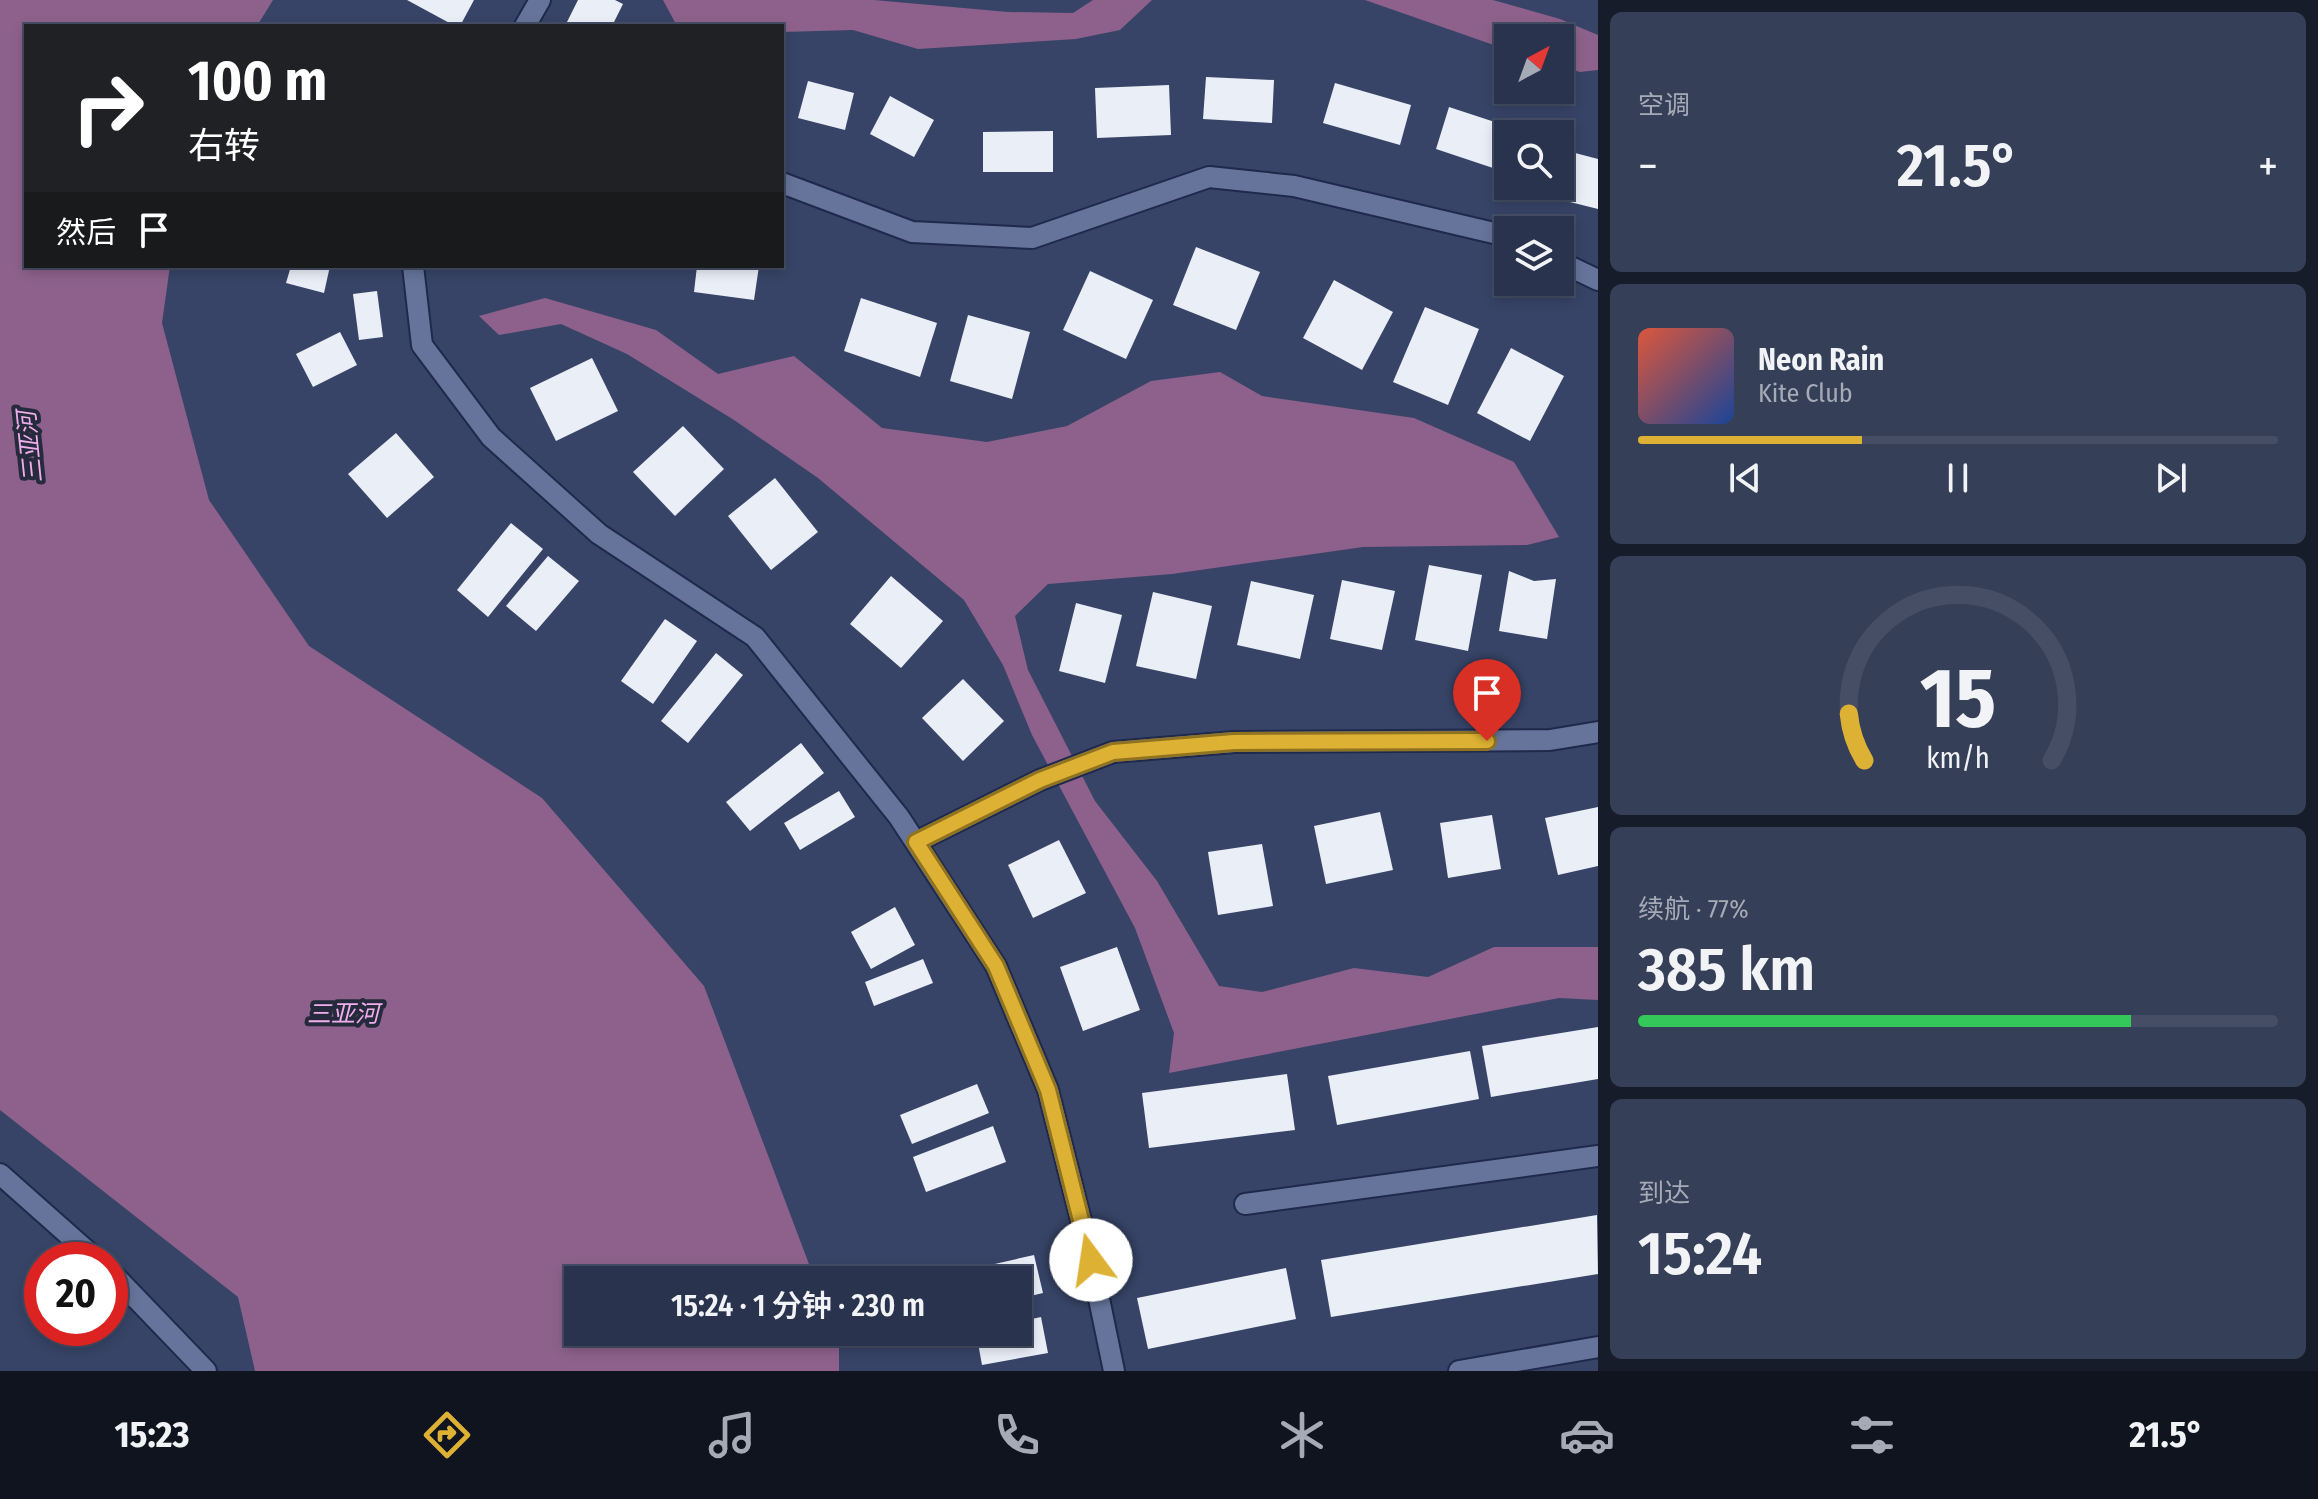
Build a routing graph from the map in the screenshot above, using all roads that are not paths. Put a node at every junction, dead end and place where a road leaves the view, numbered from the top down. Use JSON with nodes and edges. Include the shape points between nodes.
{"nodes":[{"id":1,"x":540,"y":0,"type":"edge"},
{"id":2,"x":526,"y":24,"type":"edge"},
{"id":3,"x":784,"y":184,"type":"edge"},
{"id":4,"x":1494,"y":233,"type":"edge"},
{"id":5,"x":413,"y":268,"type":"edge"},
{"id":6,"x":1574,"y":269,"type":"edge"},
{"id":7,"x":1598,"y":280,"type":"edge"},
{"id":8,"x":1598,"y":732,"type":"edge"},
{"id":9,"x":916,"y":842,"type":"junction"},
{"id":10,"x":1598,"y":1156,"type":"edge"},
{"id":11,"x":0,"y":1174,"type":"edge"},
{"id":12,"x":1245,"y":1204,"type":"dead end"},
{"id":13,"x":77,"y":1242,"type":"edge"},
{"id":14,"x":128,"y":1290,"type":"edge"},
{"id":15,"x":1598,"y":1347,"type":"edge"},
{"id":16,"x":206,"y":1371,"type":"edge"},
{"id":17,"x":1114,"y":1371,"type":"edge"},
{"id":18,"x":1459,"y":1371,"type":"edge"}],
"edges":[{"from":1,"to":2,"type":"street"},
{"from":3,"to":4,"type":"street","via":[[912,232],[1032,238],[1209,177],[1294,186]]},
{"from":5,"to":9,"type":"street","via":[[422,345],[491,437],[599,534],[755,637]]},
{"from":6,"to":7,"type":"street"},
{"from":8,"to":9,"type":"street","via":[[1550,740],[1234,742],[1113,752],[1040,780]]},
{"from":9,"to":17,"type":"street","via":[[996,966],[1048,1090]]},
{"from":10,"to":12,"type":"street"},
{"from":11,"to":13,"type":"street"},
{"from":14,"to":16,"type":"street"},
{"from":15,"to":18,"type":"street"}]}
